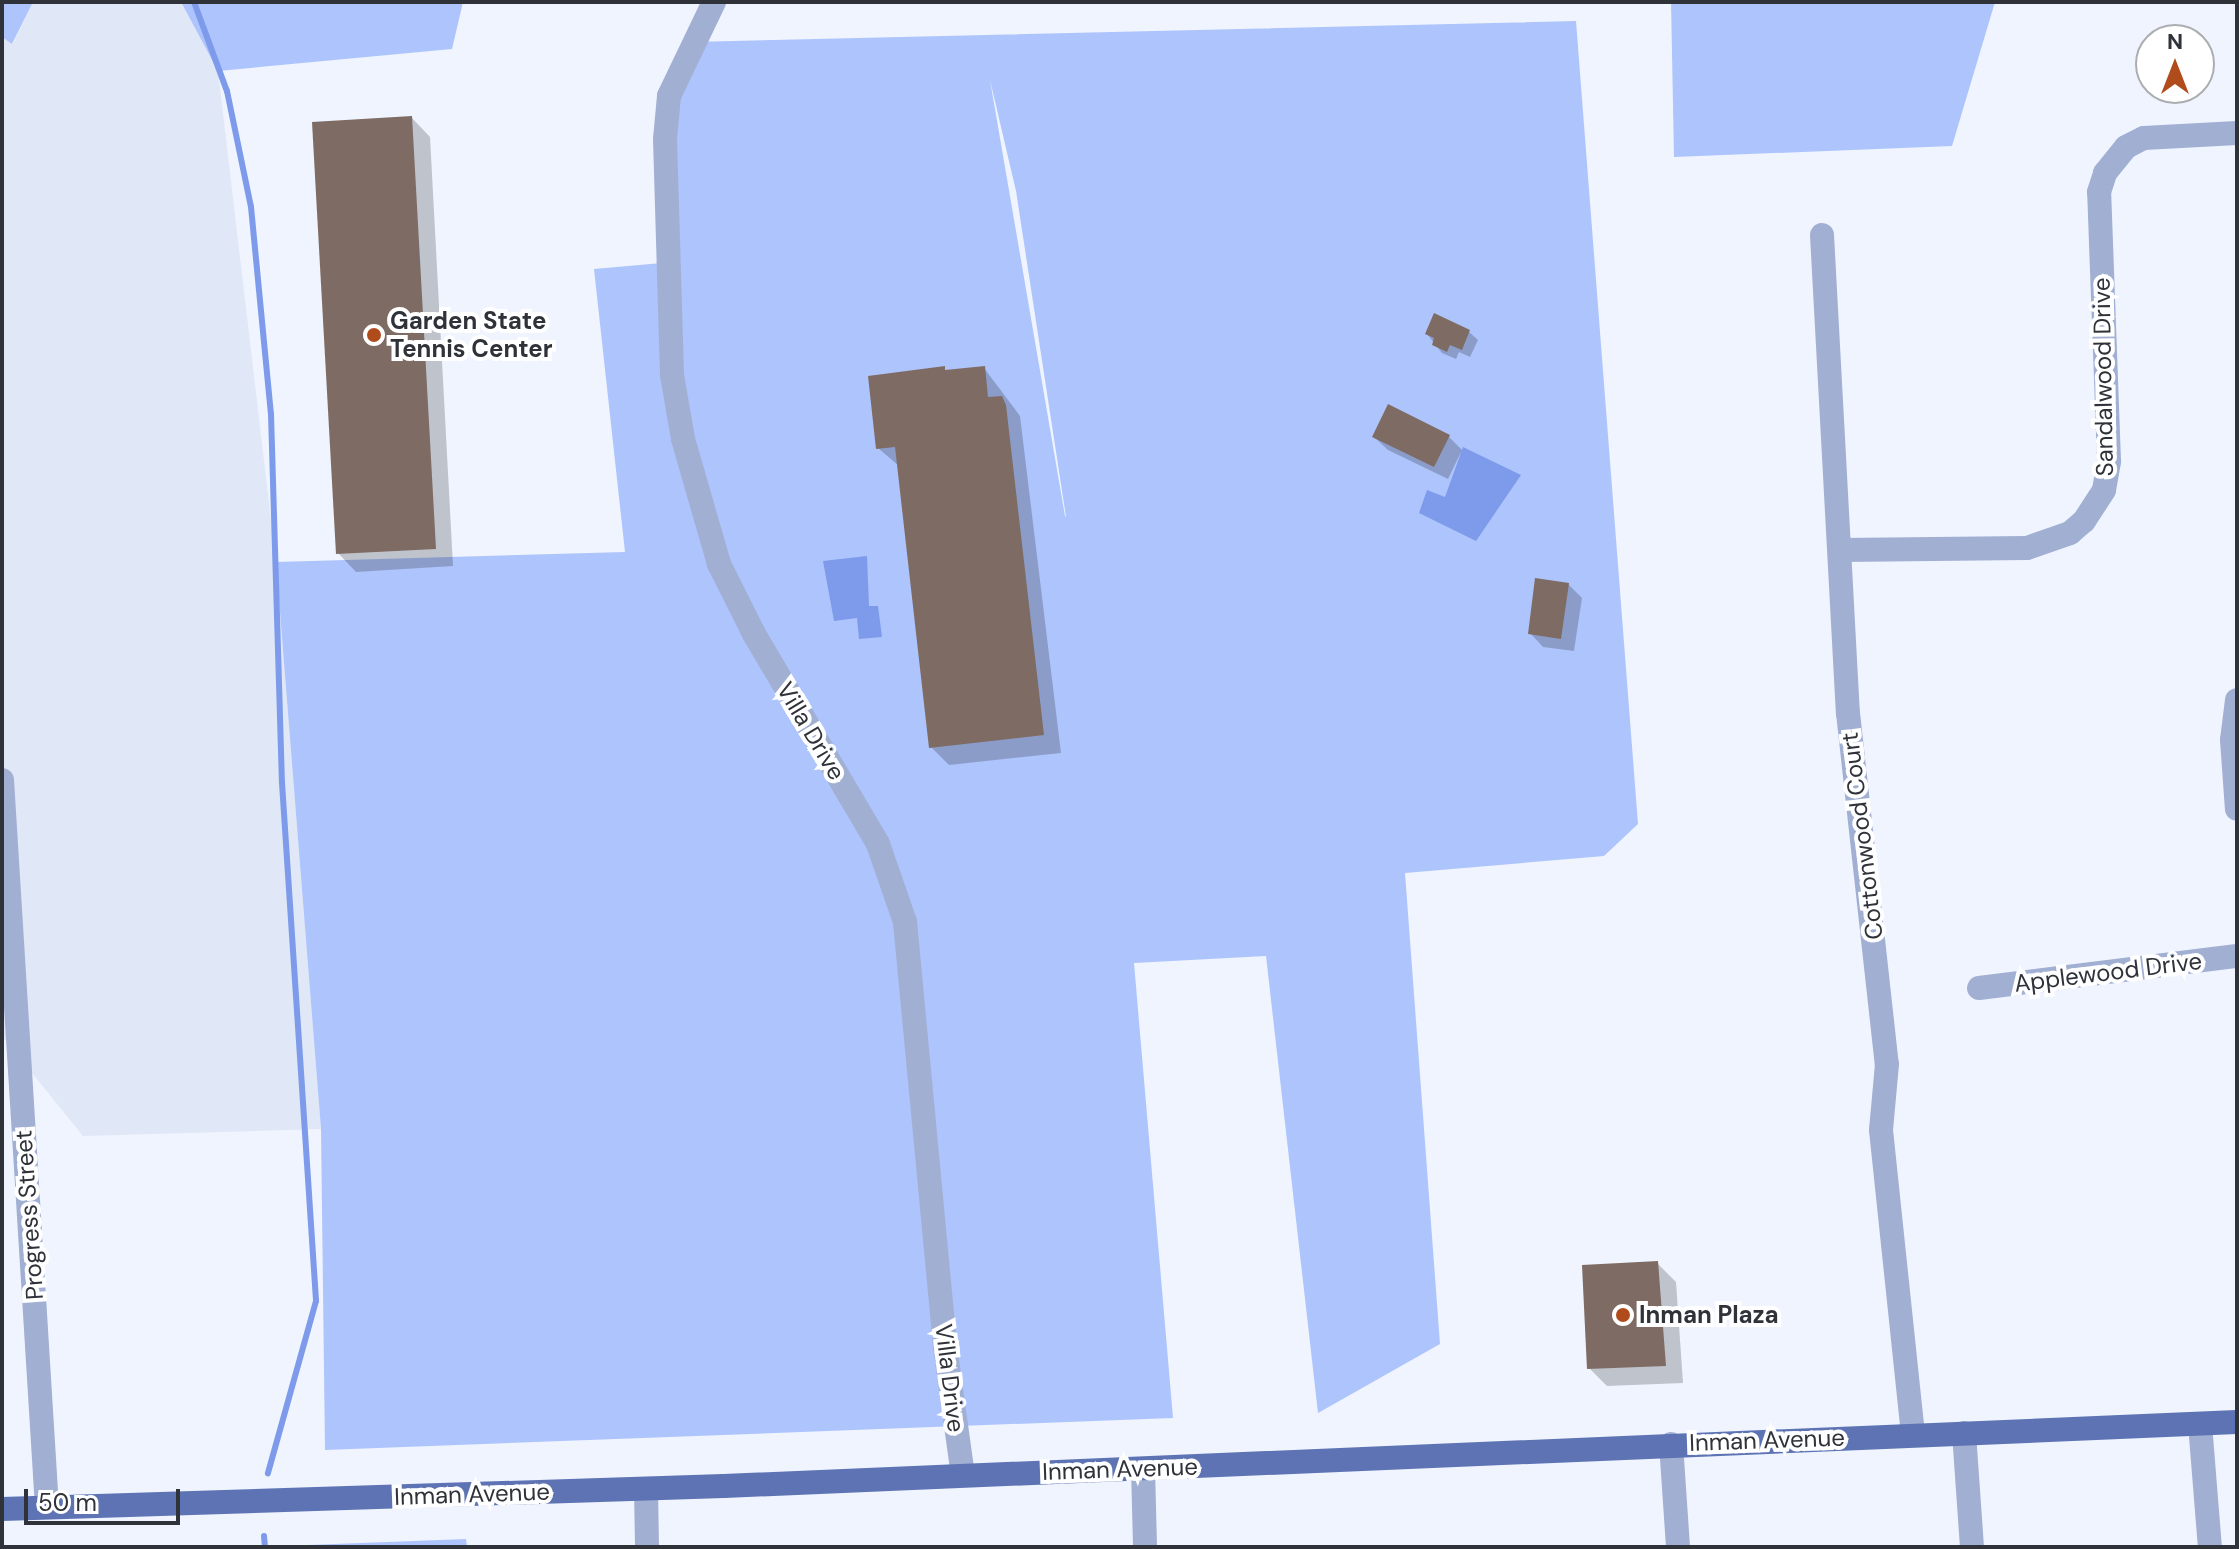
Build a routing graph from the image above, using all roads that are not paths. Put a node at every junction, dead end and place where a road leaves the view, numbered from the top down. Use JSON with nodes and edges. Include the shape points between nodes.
{"nodes":[{"id":1,"x":714,"y":2,"type":"edge"},
{"id":2,"x":2237,"y":133,"type":"edge"},
{"id":3,"x":1822,"y":235,"type":"dead end"},
{"id":4,"x":1841,"y":550,"type":"junction"},
{"id":5,"x":2237,"y":700,"type":"edge"},
{"id":6,"x":2,"y":780,"type":"edge"},
{"id":7,"x":2237,"y":809,"type":"edge"},
{"id":8,"x":2237,"y":956,"type":"edge"},
{"id":9,"x":1979,"y":988,"type":"dead end"},
{"id":10,"x":2237,"y":1422,"type":"edge"},
{"id":11,"x":2200,"y":1424,"type":"junction"},
{"id":12,"x":1964,"y":1433,"type":"junction"},
{"id":13,"x":1913,"y":1434,"type":"junction"},
{"id":14,"x":1671,"y":1444,"type":"junction"},
{"id":15,"x":1143,"y":1469,"type":"junction"},
{"id":16,"x":963,"y":1475,"type":"junction"},
{"id":17,"x":646,"y":1489,"type":"junction"},
{"id":18,"x":47,"y":1507,"type":"junction"},
{"id":19,"x":2,"y":1509,"type":"edge"},
{"id":20,"x":647,"y":1547,"type":"edge"},
{"id":21,"x":1145,"y":1547,"type":"edge"},
{"id":22,"x":1678,"y":1547,"type":"edge"},
{"id":23,"x":1972,"y":1547,"type":"edge"},
{"id":24,"x":2210,"y":1547,"type":"edge"}],
"edges":[{"from":1,"to":16,"type":"street","name":"Villa Drive","via":[[669,96],[665,139],[672,375],[683,439],[719,564],[893,879],[913,973],[945,1346]]},
{"from":2,"to":4,"type":"street","name":"Sandalwood Drive","via":[[2144,138],[2126,147],[2105,173],[2099,192],[2109,461],[2104,490],[2084,521],[2058,539],[2027,548]]},
{"from":3,"to":4,"type":"street","name":"Cottonwood Court"},
{"from":4,"to":13,"type":"street","name":"Cottonwood Court","via":[[1848,713],[1887,1064],[1881,1130]]},
{"from":5,"to":7,"type":"street","via":[[2232,740]]},
{"from":6,"to":18,"type":"street","name":"Progress Street"},
{"from":8,"to":9,"type":"street","name":"Applewood Drive"},
{"from":10,"to":11,"type":"main road","name":"Inman Avenue"},
{"from":11,"to":12,"type":"main road","name":"Inman Avenue"},
{"from":11,"to":24,"type":"street"},
{"from":12,"to":13,"type":"main road","name":"Inman Avenue"},
{"from":12,"to":23,"type":"street"},
{"from":13,"to":14,"type":"main road","name":"Inman Avenue"},
{"from":14,"to":15,"type":"main road","name":"Inman Avenue"},
{"from":14,"to":22,"type":"street"},
{"from":15,"to":16,"type":"main road","name":"Inman Avenue"},
{"from":15,"to":21,"type":"street"},
{"from":16,"to":17,"type":"main road","name":"Inman Avenue"},
{"from":17,"to":18,"type":"main road","name":"Inman Avenue"},
{"from":17,"to":20,"type":"street"},
{"from":18,"to":19,"type":"main road","name":"Inman Avenue"}]}
